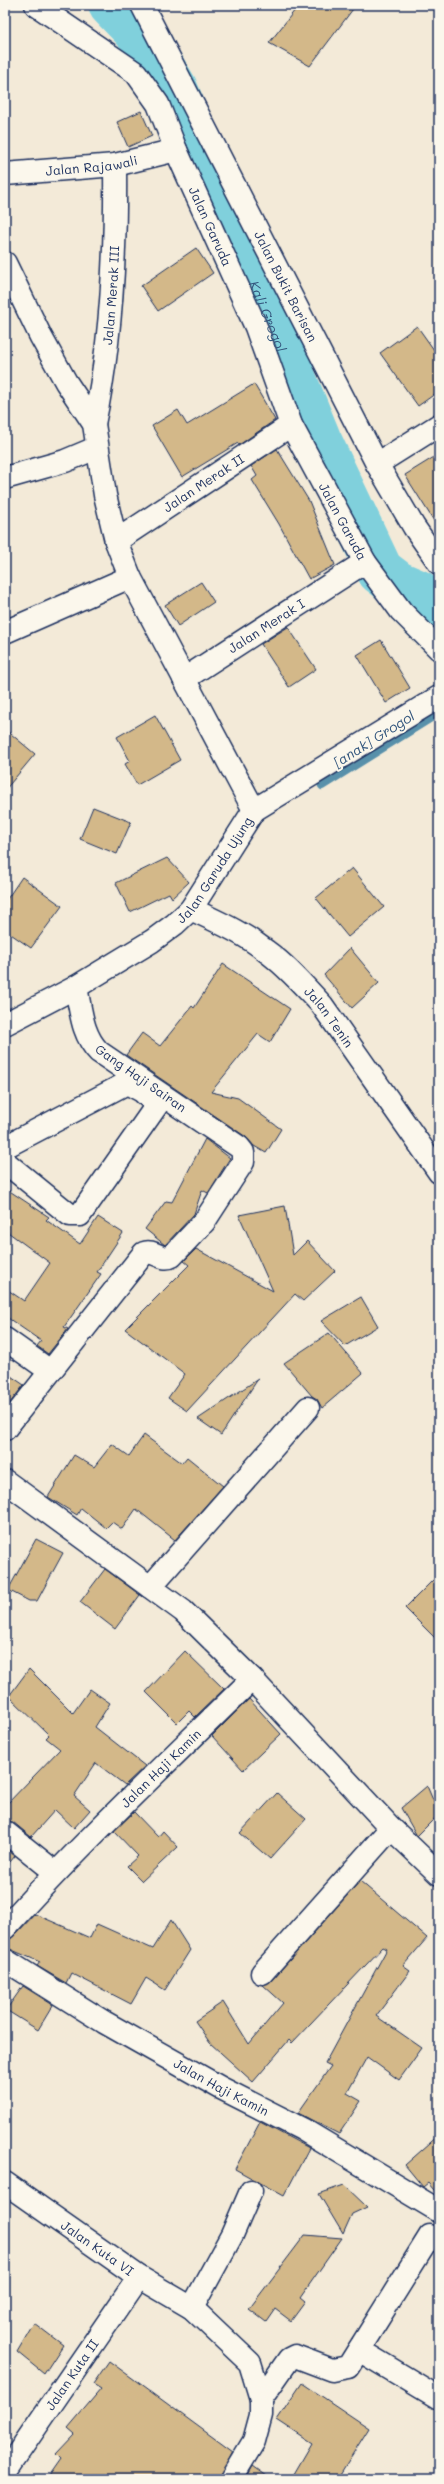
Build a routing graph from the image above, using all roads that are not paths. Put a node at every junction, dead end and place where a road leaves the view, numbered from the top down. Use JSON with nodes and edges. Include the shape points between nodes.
{"nodes":[{"id":1,"x":142,"y":5,"type":"edge"},
{"id":2,"x":48,"y":8,"type":"edge"},
{"id":3,"x":176,"y":150,"type":"junction"},
{"id":4,"x":115,"y":165,"type":"junction"},
{"id":5,"x":5,"y":174,"type":"edge"},
{"id":6,"x":5,"y":263,"type":"edge"},
{"id":7,"x":94,"y":424,"type":"junction"},
{"id":8,"x":439,"y":425,"type":"edge"},
{"id":9,"x":291,"y":426,"type":"junction"},
{"id":10,"x":96,"y":448,"type":"junction"},
{"id":11,"x":377,"y":464,"type":"junction"},
{"id":12,"x":5,"y":478,"type":"edge"},
{"id":13,"x":116,"y":541,"type":"junction"},
{"id":14,"x":439,"y":563,"type":"edge"},
{"id":15,"x":357,"y":567,"type":"junction"},
{"id":16,"x":130,"y":577,"type":"junction"},
{"id":17,"x":5,"y":632,"type":"edge"},
{"id":18,"x":439,"y":649,"type":"edge"},
{"id":19,"x":184,"y":679,"type":"junction"},
{"id":20,"x":439,"y":697,"type":"edge"},
{"id":21,"x":254,"y":810,"type":"junction"},
{"id":22,"x":190,"y":909,"type":"junction"},
{"id":23,"x":76,"y":987,"type":"junction"},
{"id":24,"x":5,"y":1024,"type":"edge"},
{"id":25,"x":5,"y":1146,"type":"edge"},
{"id":26,"x":5,"y":1162,"type":"edge"},
{"id":27,"x":436,"y":1168,"type":"edge"},
{"id":28,"x":5,"y":1339,"type":"edge"},
{"id":29,"x":50,"y":1371,"type":"junction"},
{"id":30,"x":308,"y":1408,"type":"dead end"},
{"id":31,"x":5,"y":1429,"type":"edge"},
{"id":32,"x":5,"y":1481,"type":"edge"},
{"id":33,"x":150,"y":1587,"type":"junction"},
{"id":34,"x":252,"y":1679,"type":"junction"},
{"id":35,"x":390,"y":1828,"type":"junction"},
{"id":36,"x":5,"y":1832,"type":"edge"},
{"id":37,"x":55,"y":1872,"type":"junction"},
{"id":38,"x":439,"y":1874,"type":"edge"},
{"id":39,"x":5,"y":1928,"type":"edge"},
{"id":40,"x":5,"y":1960,"type":"edge"},
{"id":41,"x":262,"y":1973,"type":"dead end"},
{"id":42,"x":5,"y":2183,"type":"edge"},
{"id":43,"x":251,"y":2191,"type":"dead end"},
{"id":44,"x":439,"y":2211,"type":"edge"},
{"id":45,"x":430,"y":2236,"type":"dead end"},
{"id":46,"x":139,"y":2277,"type":"junction"},
{"id":47,"x":192,"y":2308,"type":"junction"},
{"id":48,"x":359,"y":2350,"type":"junction"},
{"id":49,"x":439,"y":2398,"type":"edge"},
{"id":50,"x":261,"y":2399,"type":"junction"},
{"id":51,"x":5,"y":2472,"type":"edge"},
{"id":52,"x":231,"y":2479,"type":"edge"}],
"edges":[{"from":1,"to":11,"type":"street","name":"Jalan Bukit Barisan"},
{"from":2,"to":3,"type":"street","name":"Jalan Garuda","via":[[136,73],[158,104]]},
{"from":3,"to":4,"type":"street","name":"Jalan Rajawali"},
{"from":3,"to":9,"type":"street","name":"Jalan Garuda","via":[[256,327]]},
{"from":4,"to":5,"type":"street","name":"Jalan Rajawali"},
{"from":4,"to":7,"type":"street","name":"Jalan Merak III","via":[[108,337],[105,370]]},
{"from":6,"to":7,"type":"street","via":[[55,363]]},
{"from":7,"to":10,"type":"street"},
{"from":8,"to":11,"type":"street"},
{"from":9,"to":13,"type":"street","name":"Jalan Merak II"},
{"from":9,"to":15,"type":"street","name":"Jalan Garuda"},
{"from":10,"to":12,"type":"street","via":[[65,461]]},
{"from":10,"to":13,"type":"street"},
{"from":11,"to":14,"type":"street","name":"Jalan Bukit Barisan","via":[[414,527]]},
{"from":13,"to":16,"type":"street"},
{"from":15,"to":18,"type":"street","name":"Jalan Garuda"},
{"from":15,"to":19,"type":"street","name":"Jalan Merak I"},
{"from":16,"to":17,"type":"street"},
{"from":16,"to":19,"type":"street"},
{"from":19,"to":21,"type":"street"},
{"from":20,"to":21,"type":"street","name":"Jalan Garuda Ujung"},
{"from":21,"to":22,"type":"street","name":"Jalan Garuda Ujung"},
{"from":22,"to":23,"type":"street","name":"Jalan Garuda Ujung","via":[[152,941]]},
{"from":22,"to":27,"type":"street","name":"Jalan Tenin","via":[[223,924],[265,950],[306,988],[322,1005]]},
{"from":23,"to":24,"type":"street","name":"Jalan Garuda Ujung"},
{"from":23,"to":29,"type":"street","name":"Gang Haji Sairan","via":[[85,1031],[95,1048],[239,1146],[243,1152],[243,1162],[204,1222],[168,1258],[152,1252],[144,1253]]},
{"from":25,"to":26,"type":"street","via":[[127,1082],[157,1105],[80,1215],[70,1215]]},
{"from":28,"to":29,"type":"street"},
{"from":29,"to":31,"type":"street"},
{"from":30,"to":33,"type":"street"},
{"from":32,"to":33,"type":"street"},
{"from":33,"to":34,"type":"street","via":[[183,1611]]},
{"from":34,"to":35,"type":"street"},
{"from":34,"to":37,"type":"street","name":"Jalan Haji Kamin"},
{"from":35,"to":38,"type":"street"},
{"from":35,"to":41,"type":"street"},
{"from":36,"to":37,"type":"street"},
{"from":37,"to":39,"type":"street","name":"Jalan Haji Kamin"},
{"from":40,"to":44,"type":"street","name":"Jalan Haji Kamin","via":[[104,2022],[221,2088],[302,2129]]},
{"from":42,"to":46,"type":"street","name":"Jalan Kuta VI"},
{"from":43,"to":47,"type":"street","via":[[232,2235]]},
{"from":45,"to":48,"type":"street"},
{"from":46,"to":47,"type":"street","name":"Jalan Kuta VI"},
{"from":46,"to":51,"type":"street","name":"Jalan Kuta II"},
{"from":47,"to":50,"type":"street","name":"Jalan Kuta VI","via":[[250,2363]]},
{"from":48,"to":49,"type":"street"},
{"from":48,"to":50,"type":"street","via":[[348,2367],[338,2370],[296,2356],[288,2359]]},
{"from":50,"to":52,"type":"street","via":[[261,2415],[254,2441]]}]}
